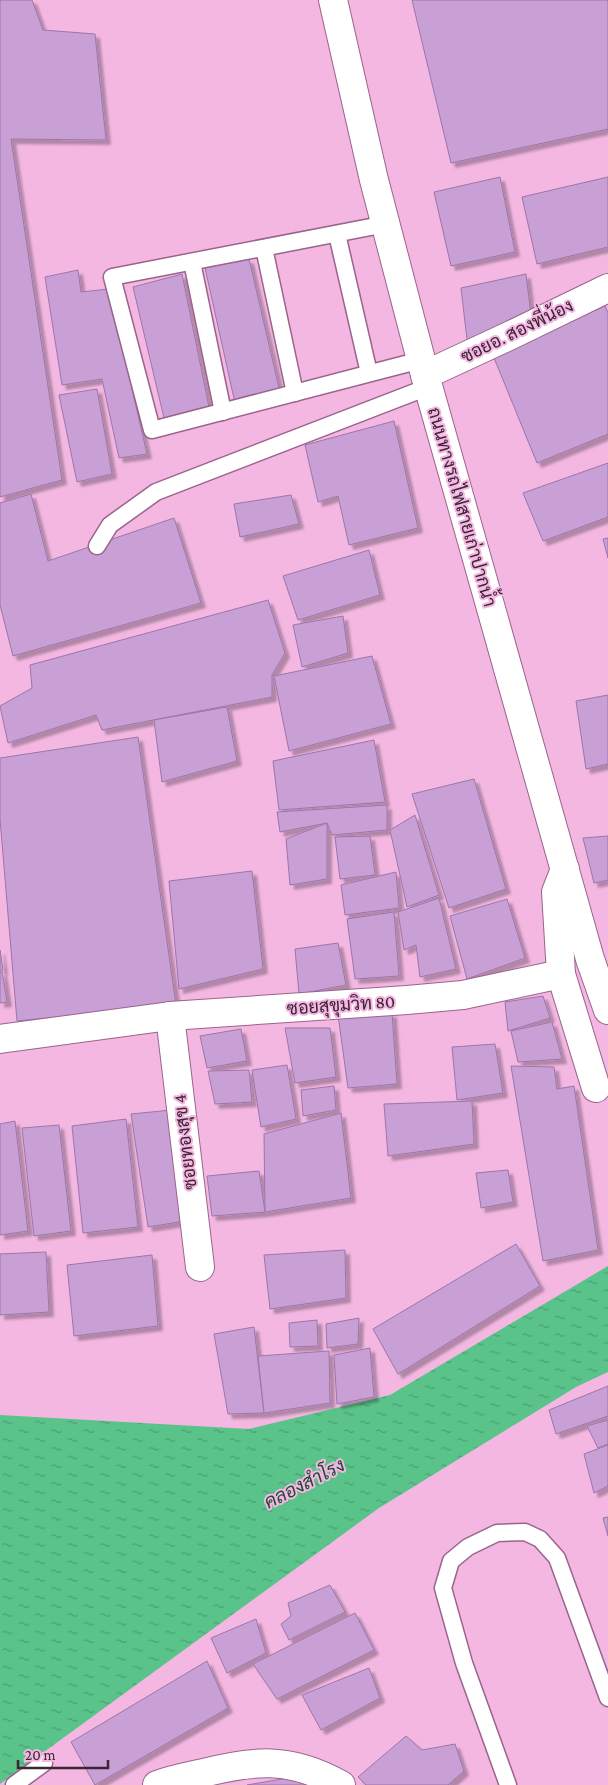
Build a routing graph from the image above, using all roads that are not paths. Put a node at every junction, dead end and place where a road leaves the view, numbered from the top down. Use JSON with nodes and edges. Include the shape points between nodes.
{"nodes":[{"id":1,"x":333,"y":0,"type":"edge"},
{"id":2,"x":386,"y":224,"type":"junction"},
{"id":3,"x":337,"y":234,"type":"junction"},
{"id":4,"x":264,"y":248,"type":"junction"},
{"id":5,"x":192,"y":262,"type":"junction"},
{"id":6,"x":608,"y":288,"type":"edge"},
{"id":7,"x":369,"y":373,"type":"junction"},
{"id":8,"x":425,"y":374,"type":"junction"},
{"id":9,"x":295,"y":393,"type":"junction"},
{"id":10,"x":223,"y":412,"type":"junction"},
{"id":11,"x":97,"y":546,"type":"dead end"},
{"id":12,"x":565,"y":869,"type":"junction"},
{"id":13,"x":602,"y":973,"type":"edge"},
{"id":14,"x":561,"y":974,"type":"junction"},
{"id":15,"x":608,"y":1010,"type":"edge"},
{"id":16,"x":170,"y":1016,"type":"junction"},
{"id":17,"x":0,"y":1039,"type":"edge"},
{"id":18,"x":596,"y":1088,"type":"dead end"},
{"id":19,"x":200,"y":1267,"type":"dead end"},
{"id":20,"x":608,"y":1698,"type":"edge"},
{"id":21,"x":44,"y":1763,"type":"dead end"},
{"id":22,"x":14,"y":1785,"type":"edge"},
{"id":23,"x":157,"y":1785,"type":"edge"},
{"id":24,"x":341,"y":1785,"type":"edge"},
{"id":25,"x":508,"y":1785,"type":"edge"}],
"edges":[{"from":1,"to":2,"type":"street","name":"ถนนทางรถไฟสายเก่าปากน้ำ"},
{"from":2,"to":3,"type":"lane"},
{"from":2,"to":8,"type":"street","name":"ถนนทางรถไฟสายเก่าปากน้ำ"},
{"from":3,"to":4,"type":"lane"},
{"from":3,"to":7,"type":"lane"},
{"from":4,"to":5,"type":"lane"},
{"from":4,"to":9,"type":"lane"},
{"from":5,"to":10,"type":"lane"},
{"from":5,"to":10,"type":"lane","via":[[112,277],[152,430]]},
{"from":6,"to":8,"type":"street","name":"ซอยอ. สองพี่น้อง"},
{"from":7,"to":8,"type":"lane"},
{"from":7,"to":9,"type":"lane"},
{"from":8,"to":11,"type":"lane","via":[[156,492],[110,525]]},
{"from":8,"to":12,"type":"street","name":"ถนนทางรถไฟสายเก่าปากน้ำ"},
{"from":9,"to":10,"type":"lane"},
{"from":12,"to":13,"type":"street","name":"ถนนทางรถไฟสายเก่าปากน้ำ","via":[[590,959]]},
{"from":12,"to":14,"type":"street","via":[[556,892]]},
{"from":13,"to":15,"type":"street","name":"ถนนทางรถไฟสายเก่าปากน้ำ"},
{"from":14,"to":16,"type":"street","name":"ซอยสุขุมวิท 80","via":[[463,994]]},
{"from":14,"to":18,"type":"street"},
{"from":16,"to":17,"type":"street","name":"ซอยสุขุมวิท 80"},
{"from":16,"to":19,"type":"street","name":"ซอยทองสุข 4"},
{"from":20,"to":25,"type":"lane","via":[[557,1558],[540,1539],[525,1532],[496,1534],[468,1547],[451,1561],[442,1588],[464,1662]]},
{"from":21,"to":22,"type":"lane"},
{"from":23,"to":24,"type":"street","via":[[225,1767],[263,1762],[293,1765],[319,1773]]}]}
